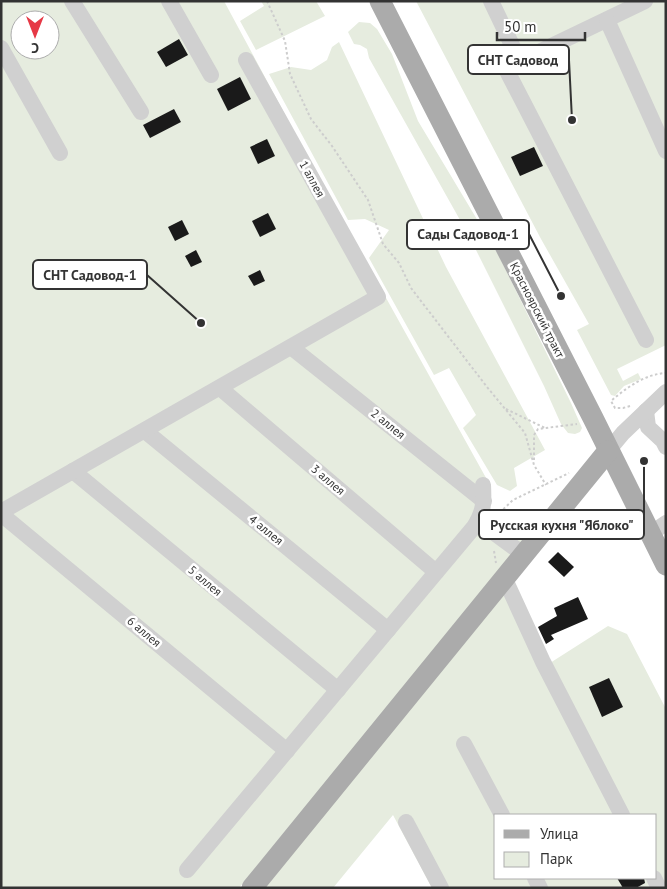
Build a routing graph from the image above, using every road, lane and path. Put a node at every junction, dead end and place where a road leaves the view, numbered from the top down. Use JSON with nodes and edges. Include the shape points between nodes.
{"nodes":[{"id":1,"x":72,"y":1,"type":"edge"},
{"id":2,"x":169,"y":1,"type":"edge"},
{"id":3,"x":267,"y":1,"type":"edge"},
{"id":4,"x":380,"y":1,"type":"edge"},
{"id":5,"x":491,"y":1,"type":"edge"},
{"id":6,"x":646,"y":1,"type":"edge"},
{"id":7,"x":607,"y":20,"type":"junction"},
{"id":8,"x":1,"y":48,"type":"edge"},
{"id":9,"x":246,"y":60,"type":"dead end"},
{"id":10,"x":520,"y":62,"type":"junction"},
{"id":11,"x":211,"y":75,"type":"dead end"},
{"id":12,"x":141,"y":112,"type":"dead end"},
{"id":13,"x":666,"y":151,"type":"edge"},
{"id":14,"x":60,"y":153,"type":"dead end"},
{"id":15,"x":646,"y":340,"type":"dead end"},
{"id":16,"x":292,"y":347,"type":"junction"},
{"id":17,"x":666,"y":373,"type":"edge"},
{"id":18,"x":220,"y":388,"type":"junction"},
{"id":19,"x":666,"y":392,"type":"edge"},
{"id":20,"x":505,"y":408,"type":"junction"},
{"id":21,"x":615,"y":408,"type":"dead end"},
{"id":22,"x":646,"y":411,"type":"junction"},
{"id":23,"x":582,"y":423,"type":"dead end"},
{"id":24,"x":545,"y":428,"type":"junction"},
{"id":25,"x":145,"y":431,"type":"junction"},
{"id":26,"x":666,"y":447,"type":"edge"},
{"id":27,"x":608,"y":451,"type":"junction"},
{"id":28,"x":534,"y":465,"type":"junction"},
{"id":29,"x":73,"y":472,"type":"junction"},
{"id":30,"x":575,"y":472,"type":"dead end"},
{"id":31,"x":546,"y":485,"type":"junction"},
{"id":32,"x":1,"y":513,"type":"edge"},
{"id":33,"x":483,"y":526,"type":"junction"},
{"id":34,"x":658,"y":528,"type":"edge"},
{"id":35,"x":524,"y":554,"type":"junction"},
{"id":36,"x":666,"y":565,"type":"edge"},
{"id":37,"x":436,"y":572,"type":"junction"},
{"id":38,"x":500,"y":582,"type":"junction"},
{"id":39,"x":388,"y":630,"type":"junction"},
{"id":40,"x":338,"y":690,"type":"junction"},
{"id":41,"x":464,"y":744,"type":"dead end"},
{"id":42,"x":287,"y":751,"type":"junction"},
{"id":43,"x":501,"y":814,"type":"edge"},
{"id":44,"x":621,"y":814,"type":"edge"},
{"id":45,"x":406,"y":822,"type":"dead end"},
{"id":46,"x":187,"y":870,"type":"dead end"},
{"id":47,"x":252,"y":888,"type":"edge"},
{"id":48,"x":441,"y":888,"type":"edge"}],
"edges":[{"from":1,"to":12,"type":"street"},
{"from":2,"to":11,"type":"street"},
{"from":3,"to":20,"type":"path","via":[[286,41],[290,74],[311,119],[368,200],[383,244],[399,263],[411,288]]},
{"from":4,"to":27,"type":"main road","name":"Красноярский тракт"},
{"from":5,"to":10,"type":"street"},
{"from":6,"to":7,"type":"street"},
{"from":7,"to":10,"type":"street"},
{"from":7,"to":13,"type":"street"},
{"from":8,"to":14,"type":"street"},
{"from":9,"to":16,"type":"street","name":"1 аллея","via":[[378,297]]},
{"from":10,"to":15,"type":"street","via":[[510,66],[507,72]]},
{"from":16,"to":18,"type":"street"},
{"from":16,"to":33,"type":"street","name":"2 аллея","via":[[483,493]]},
{"from":17,"to":21,"type":"path","via":[[656,374],[626,388],[611,402]]},
{"from":18,"to":25,"type":"street"},
{"from":18,"to":37,"type":"street","name":"3 аллея"},
{"from":19,"to":22,"type":"street"},
{"from":20,"to":24,"type":"path"},
{"from":20,"to":28,"type":"path","via":[[525,433]]},
{"from":22,"to":26,"type":"street","via":[[648,427]]},
{"from":22,"to":27,"type":"street"},
{"from":23,"to":24,"type":"path"},
{"from":24,"to":28,"type":"path","via":[[534,434]]},
{"from":25,"to":29,"type":"street"},
{"from":25,"to":39,"type":"street","name":"4 аллея"},
{"from":27,"to":34,"type":"main road","name":"Красноярский тракт"},
{"from":27,"to":35,"type":"main road"},
{"from":28,"to":31,"type":"path"},
{"from":29,"to":32,"type":"street"},
{"from":29,"to":40,"type":"street","name":"5 аллея"},
{"from":30,"to":31,"type":"path","via":[[566,473]]},
{"from":31,"to":33,"type":"path","via":[[513,500],[490,525]]},
{"from":32,"to":42,"type":"street","name":"6 аллея"},
{"from":33,"to":35,"type":"street"},
{"from":33,"to":37,"type":"street"},
{"from":33,"to":38,"type":"path"},
{"from":34,"to":36,"type":"main road","name":"Красноярский тракт"},
{"from":35,"to":38,"type":"main road"},
{"from":37,"to":39,"type":"street"},
{"from":38,"to":44,"type":"street","via":[[531,633]]},
{"from":38,"to":47,"type":"main road"},
{"from":39,"to":40,"type":"street"},
{"from":40,"to":42,"type":"street"},
{"from":41,"to":43,"type":"street"},
{"from":42,"to":46,"type":"street"},
{"from":45,"to":48,"type":"street"}]}
